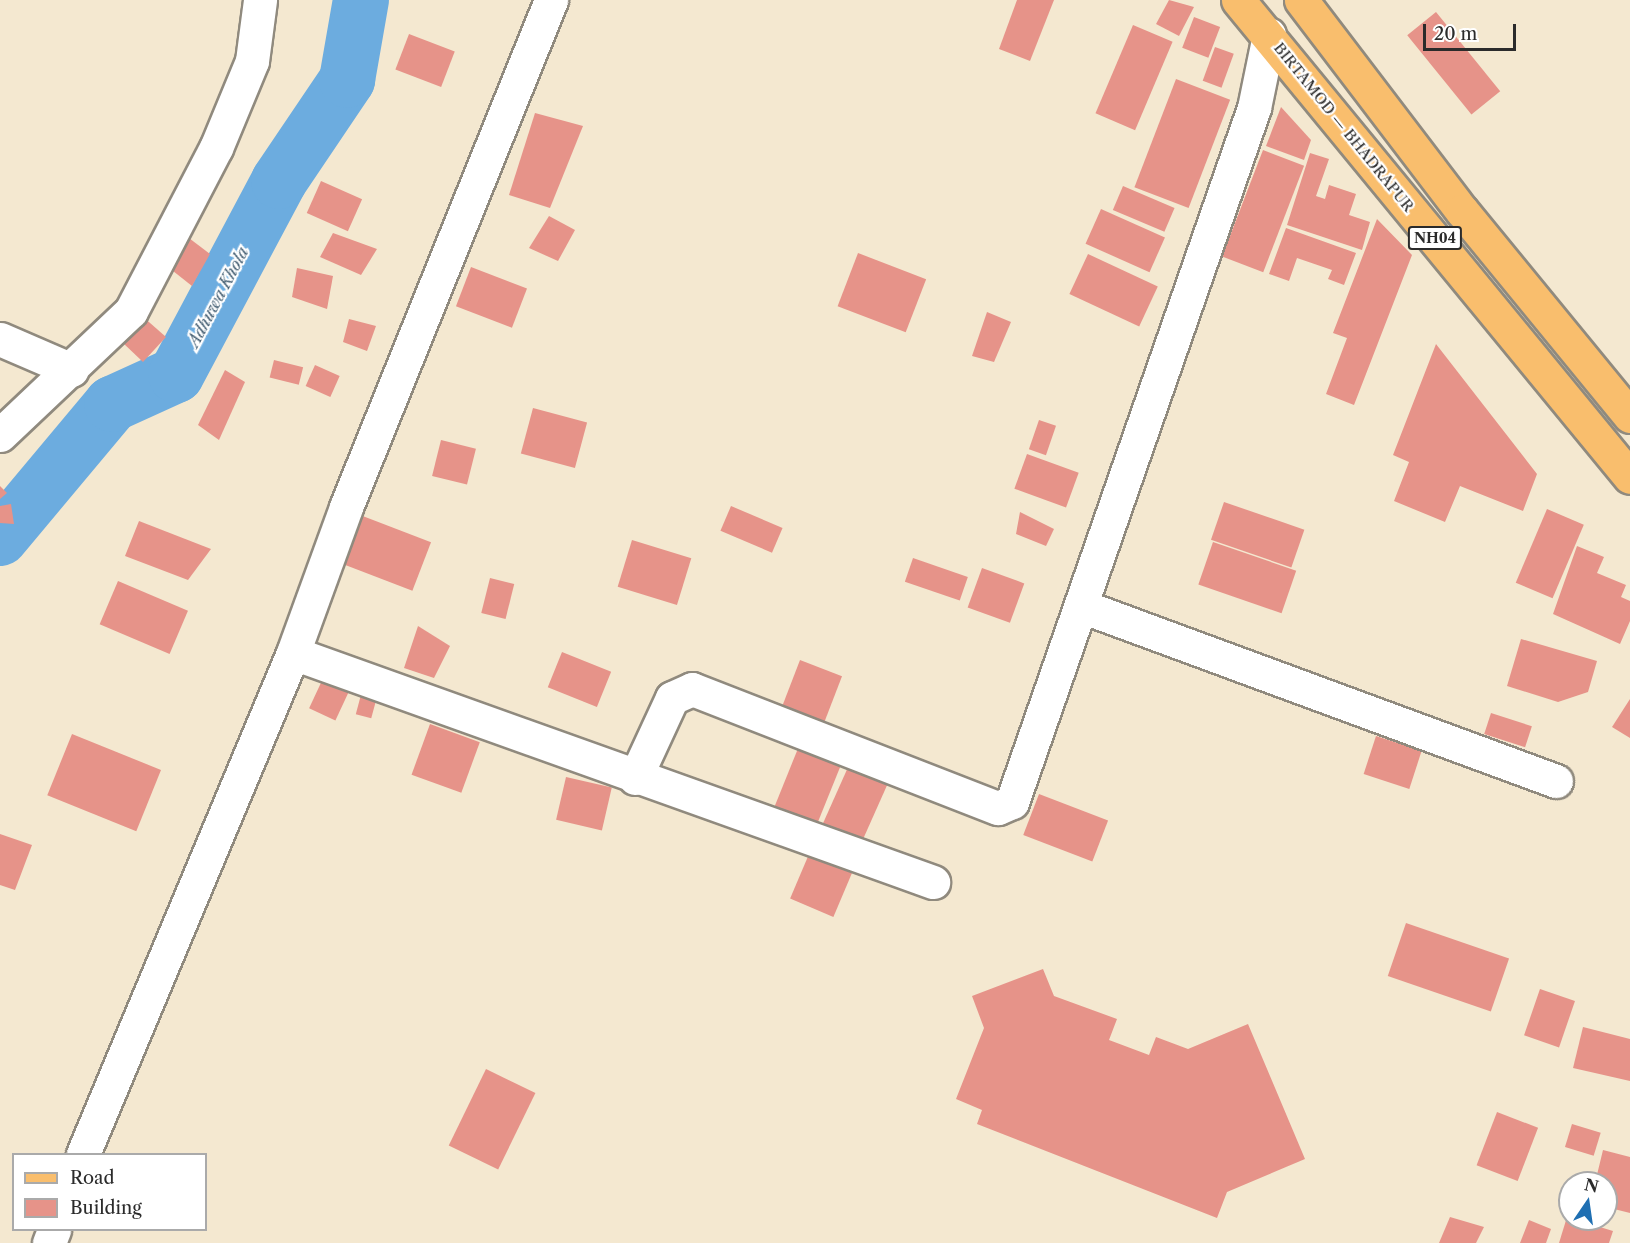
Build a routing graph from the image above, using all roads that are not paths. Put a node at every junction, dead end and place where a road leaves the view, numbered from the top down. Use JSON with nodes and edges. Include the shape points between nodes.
{"nodes":[{"id":1,"x":260,"y":0,"type":"edge"},
{"id":2,"x":551,"y":0,"type":"edge"},
{"id":3,"x":1238,"y":0,"type":"edge"},
{"id":4,"x":1300,"y":0,"type":"edge"},
{"id":5,"x":1269,"y":35,"type":"junction"},
{"id":6,"x":1462,"y":212,"type":"junction"},
{"id":7,"x":1428,"y":230,"type":"junction"},
{"id":8,"x":0,"y":339,"type":"edge"},
{"id":9,"x":72,"y":370,"type":"junction"},
{"id":10,"x":1630,"y":416,"type":"edge"},
{"id":11,"x":0,"y":435,"type":"edge"},
{"id":12,"x":1630,"y":477,"type":"edge"},
{"id":13,"x":1084,"y":607,"type":"junction"},
{"id":14,"x":293,"y":653,"type":"junction"},
{"id":15,"x":635,"y":778,"type":"junction"},
{"id":16,"x":1556,"y":781,"type":"dead end"},
{"id":17,"x":933,"y":882,"type":"dead end"},
{"id":18,"x":84,"y":1153,"type":"edge"}],
"edges":[{"from":1,"to":9,"type":"street","via":[[252,61],[206,169],[130,311]]},
{"from":2,"to":14,"type":"street","via":[[345,507]]},
{"from":3,"to":5,"type":"main road","name":"BIRTAMOD — BHADRAPUR","number":"NH04"},
{"from":4,"to":6,"type":"main road","number":"NH04"},
{"from":5,"to":7,"type":"main road","name":"BIRTAMOD — BHADRAPUR","number":"NH04"},
{"from":5,"to":13,"type":"street","via":[[1254,108]]},
{"from":6,"to":7,"type":"main road"},
{"from":6,"to":10,"type":"main road","number":"NH04"},
{"from":7,"to":12,"type":"main road","name":"BIRTAMOD — BHADRAPUR","number":"NH04"},
{"from":8,"to":9,"type":"street"},
{"from":9,"to":11,"type":"street"},
{"from":13,"to":15,"type":"street","via":[[1007,808],[692,689],[680,690],[672,698]]},
{"from":13,"to":16,"type":"street"},
{"from":14,"to":15,"type":"street"},
{"from":14,"to":18,"type":"street"},
{"from":15,"to":17,"type":"street"}]}
